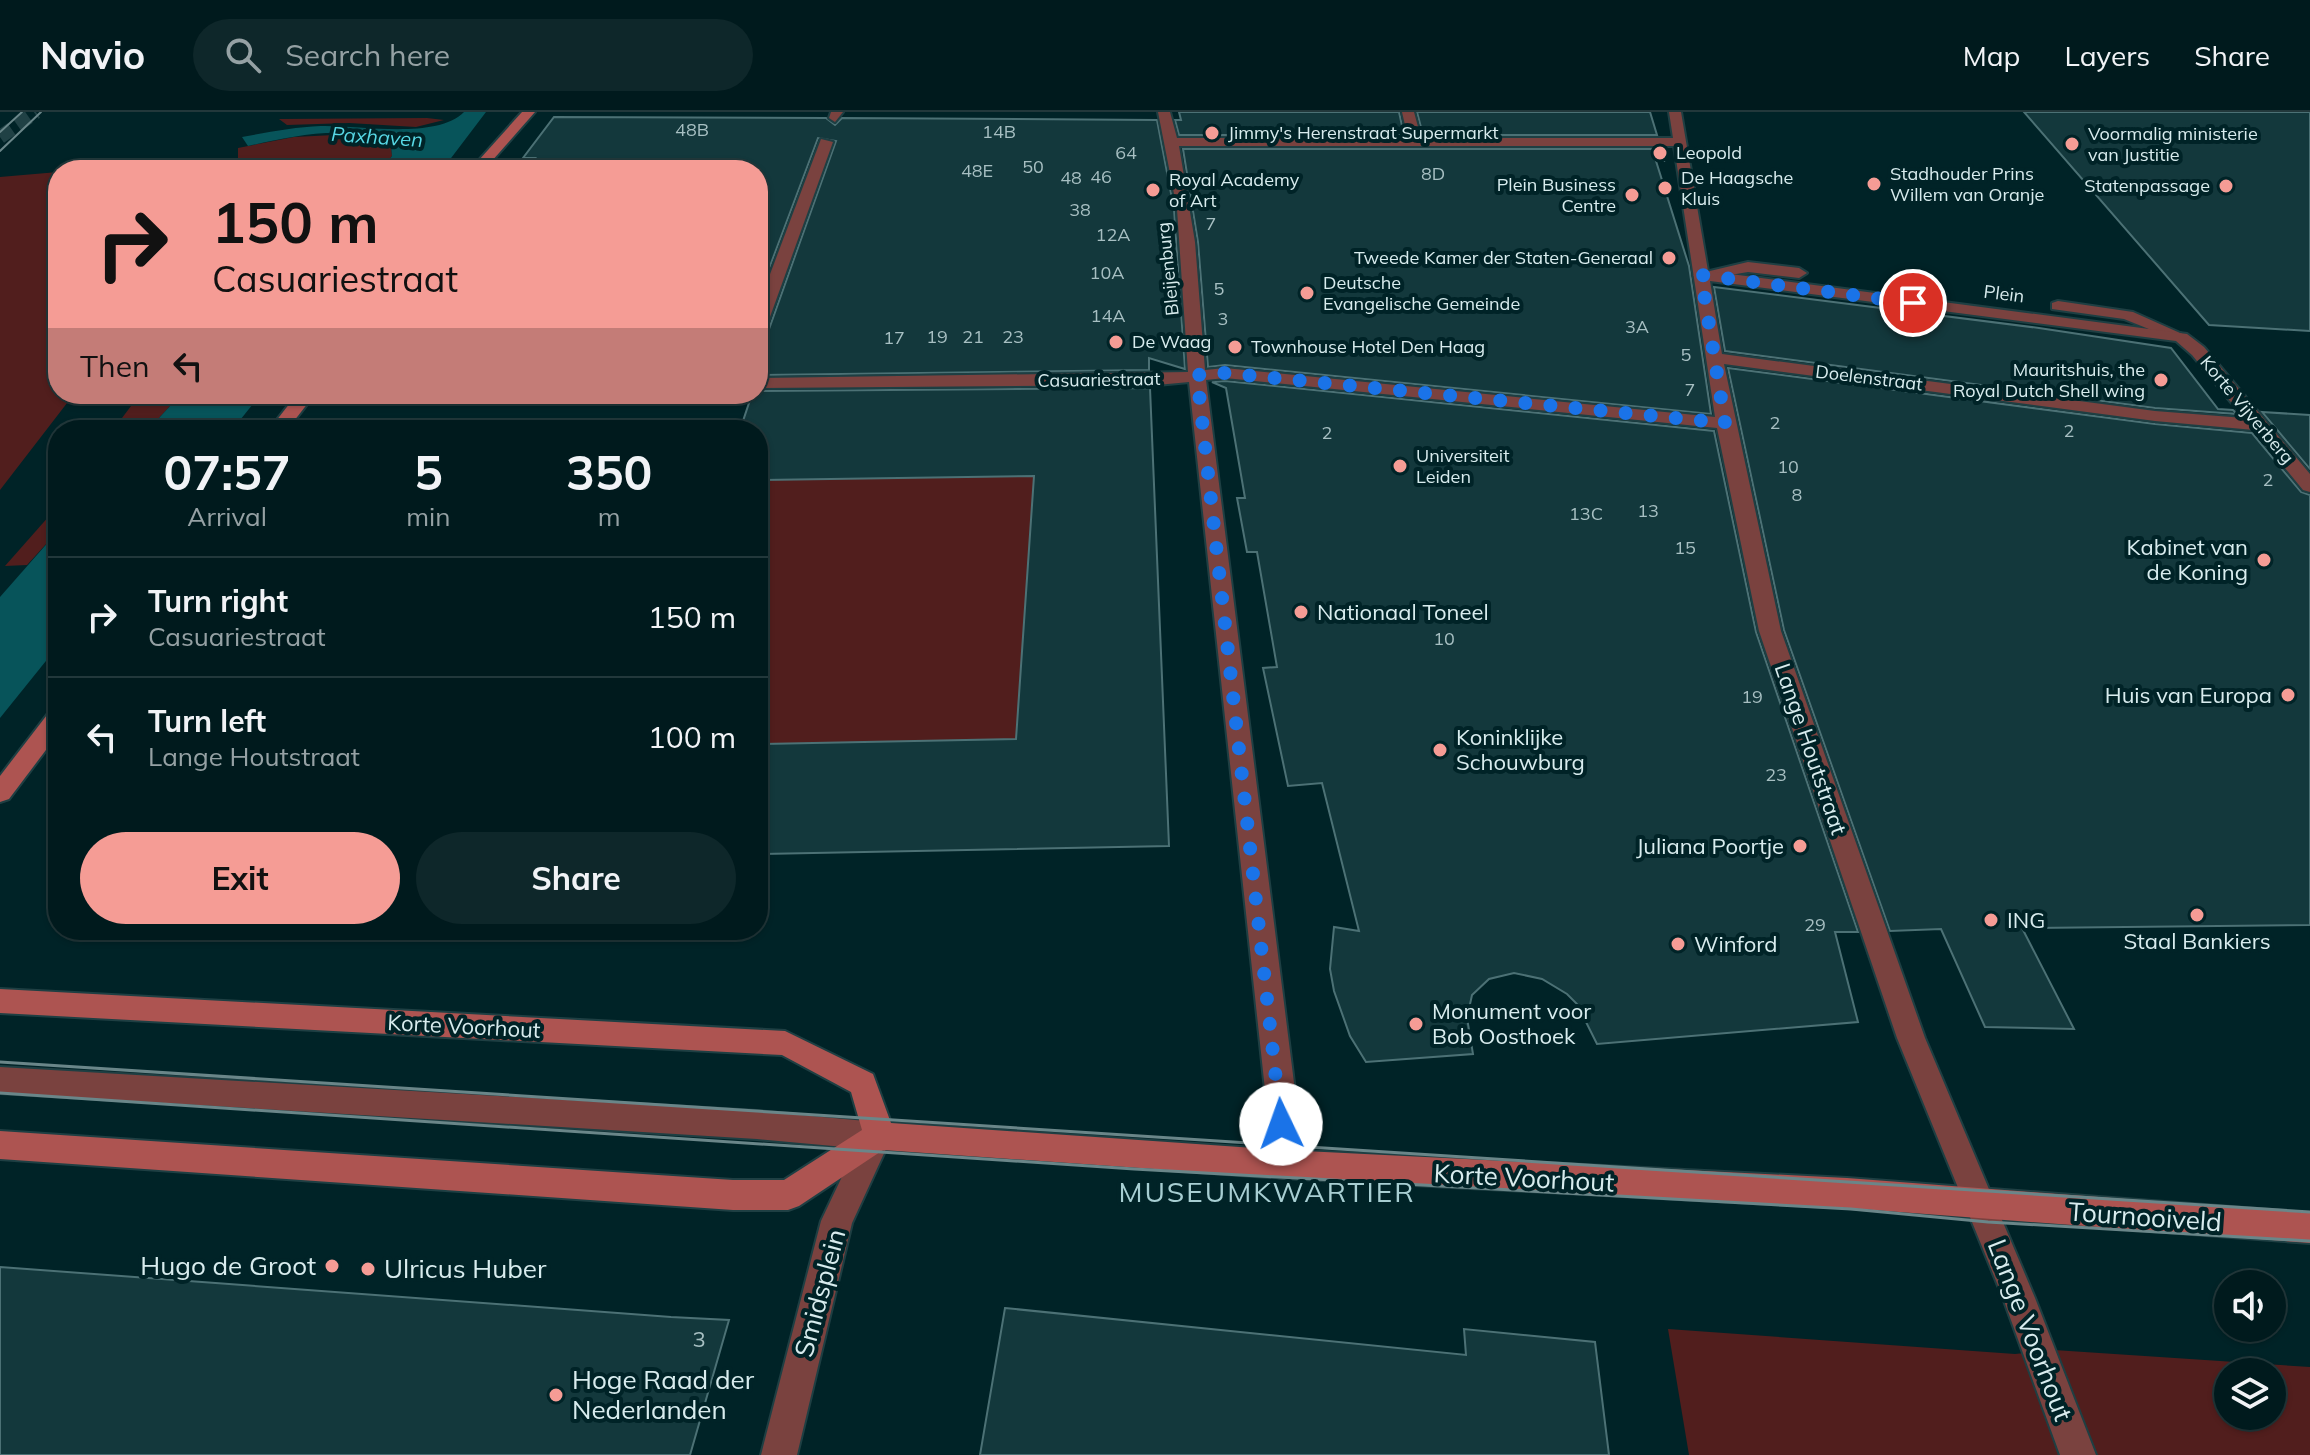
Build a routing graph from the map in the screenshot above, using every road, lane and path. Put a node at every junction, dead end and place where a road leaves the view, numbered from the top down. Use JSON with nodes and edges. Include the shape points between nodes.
{"nodes":[{"id":1,"x":529,"y":112,"type":"edge"},
{"id":2,"x":1164,"y":112,"type":"edge"},
{"id":3,"x":1408,"y":112,"type":"edge"},
{"id":4,"x":1675,"y":112,"type":"edge"},
{"id":5,"x":826,"y":142,"type":"dead end"},
{"id":6,"x":1173,"y":142,"type":"junction"},
{"id":7,"x":1416,"y":142,"type":"junction"},
{"id":8,"x":1679,"y":142,"type":"junction"},
{"id":9,"x":486,"y":160,"type":"edge"},
{"id":10,"x":1799,"y":273,"type":"dead end"},
{"id":11,"x":1701,"y":275,"type":"junction"},
{"id":12,"x":768,"y":296,"type":"edge"},
{"id":13,"x":2058,"y":306,"type":"dead end"},
{"id":14,"x":2181,"y":337,"type":"junction"},
{"id":15,"x":1716,"y":358,"type":"junction"},
{"id":16,"x":1197,"y":375,"type":"junction"},
{"id":17,"x":768,"y":383,"type":"edge"},
{"id":18,"x":298,"y":404,"type":"edge"},
{"id":19,"x":286,"y":420,"type":"edge"},
{"id":20,"x":1725,"y":423,"type":"junction"},
{"id":21,"x":2259,"y":425,"type":"junction"},
{"id":22,"x":2310,"y":486,"type":"edge"},
{"id":23,"x":48,"y":730,"type":"edge"},
{"id":24,"x":0,"y":793,"type":"edge"},
{"id":25,"x":0,"y":1001,"type":"edge"},
{"id":26,"x":0,"y":1080,"type":"edge"},
{"id":27,"x":877,"y":1136,"type":"junction"},
{"id":28,"x":0,"y":1145,"type":"edge"},
{"id":29,"x":1284,"y":1164,"type":"junction"},
{"id":30,"x":1980,"y":1206,"type":"junction"},
{"id":31,"x":2310,"y":1228,"type":"edge"},
{"id":32,"x":779,"y":1455,"type":"edge"},
{"id":33,"x":2078,"y":1455,"type":"edge"}],
"edges":[{"from":1,"to":9,"type":"street"},
{"from":2,"to":6,"type":"street","name":"Bleijenburg"},
{"from":3,"to":7,"type":"street"},
{"from":4,"to":8,"type":"street"},
{"from":5,"to":12,"type":"street"},
{"from":6,"to":7,"type":"street"},
{"from":6,"to":16,"type":"street","name":"Bleijenburg"},
{"from":7,"to":8,"type":"street"},
{"from":8,"to":11,"type":"street"},
{"from":10,"to":11,"type":"street","via":[[1748,267]]},
{"from":11,"to":14,"type":"street","name":"Plein"},
{"from":11,"to":15,"type":"street","name":"Lange Houtstraat"},
{"from":13,"to":14,"type":"street","via":[[2127,315]]},
{"from":14,"to":21,"type":"street","name":"Korte Vijverberg"},
{"from":15,"to":20,"type":"street","name":"Lange Houtstraat"},
{"from":15,"to":21,"type":"street","name":"Doelenstraat"},
{"from":16,"to":17,"type":"street","name":"Casuariestraat","via":[[1157,380]]},
{"from":16,"to":20,"type":"street","name":"Casuariestraat","via":[[1240,374]]},
{"from":16,"to":29,"type":"street","name":"Bleijenburg","via":[[1281,1099]]},
{"from":18,"to":19,"type":"street"},
{"from":20,"to":30,"type":"street","name":"Lange Houtstraat","via":[[1770,631],[1911,1038]]},
{"from":21,"to":22,"type":"street","name":"Korte Vijverberg"},
{"from":23,"to":24,"type":"street"},
{"from":25,"to":27,"type":"street","name":"Korte Voorhout","via":[[785,1043],[863,1083]]},
{"from":26,"to":27,"type":"street","name":"Korte Voorhout"},
{"from":27,"to":28,"type":"street","via":[[788,1195]]},
{"from":27,"to":29,"type":"street","name":"Korte Voorhout"},
{"from":27,"to":32,"type":"street","name":"Smidsplein","via":[[837,1221]]},
{"from":29,"to":30,"type":"street","name":"Korte Voorhout","via":[[1847,1193]]},
{"from":30,"to":31,"type":"street","name":"Tournooiveld"},
{"from":30,"to":33,"type":"street","name":"Lange Voorhout"}]}
